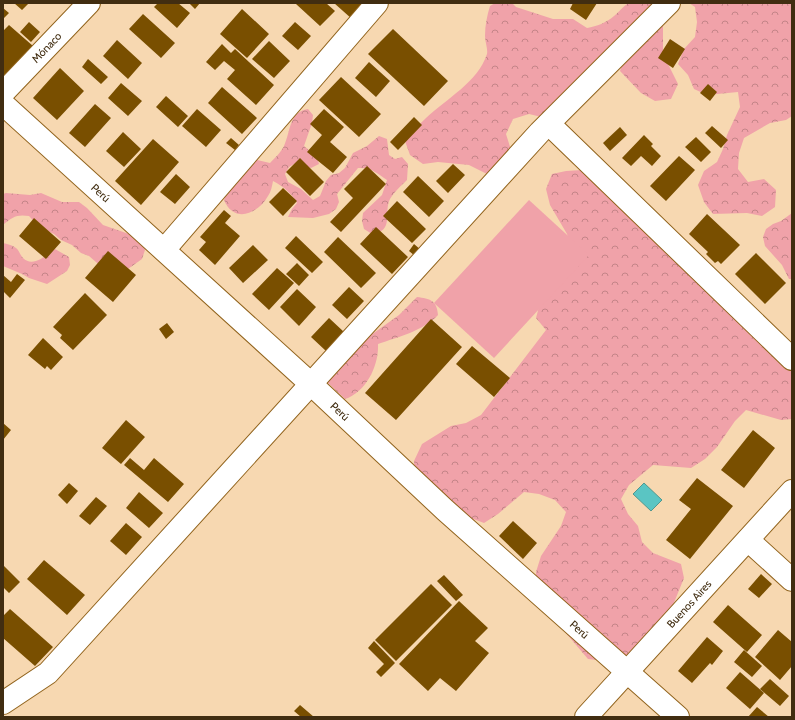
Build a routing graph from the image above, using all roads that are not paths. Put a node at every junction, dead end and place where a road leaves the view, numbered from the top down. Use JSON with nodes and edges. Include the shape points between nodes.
{"nodes":[{"id":1,"x":89,"y":3,"type":"edge"},
{"id":2,"x":377,"y":3,"type":"edge"},
{"id":3,"x":669,"y":3,"type":"edge"},
{"id":4,"x":3,"y":93,"type":"edge"},
{"id":5,"x":3,"y":104,"type":"edge"},
{"id":6,"x":550,"y":124,"type":"junction"},
{"id":7,"x":164,"y":250,"type":"junction"},
{"id":8,"x":792,"y":359,"type":"edge"},
{"id":9,"x":311,"y":384,"type":"junction"},
{"id":10,"x":792,"y":491,"type":"edge"},
{"id":11,"x":748,"y":540,"type":"junction"},
{"id":12,"x":792,"y":580,"type":"edge"},
{"id":13,"x":627,"y":672,"type":"junction"},
{"id":14,"x":3,"y":703,"type":"edge"},
{"id":15,"x":586,"y":717,"type":"edge"},
{"id":16,"x":678,"y":717,"type":"edge"}],
"edges":[{"from":1,"to":4,"type":"street","name":"Mónaco"},
{"from":2,"to":7,"type":"street"},
{"from":3,"to":6,"type":"street"},
{"from":5,"to":7,"type":"street","name":"Perú"},
{"from":6,"to":8,"type":"street"},
{"from":6,"to":9,"type":"street"},
{"from":7,"to":9,"type":"street","name":"Perú"},
{"from":9,"to":13,"type":"street","name":"Perú","via":[[445,510]]},
{"from":9,"to":14,"type":"street","via":[[48,673]]},
{"from":10,"to":11,"type":"street","name":"Buenos Aires"},
{"from":11,"to":12,"type":"street"},
{"from":11,"to":13,"type":"street","name":"Buenos Aires"},
{"from":13,"to":15,"type":"street","name":"Buenos Aires"},
{"from":13,"to":16,"type":"street","name":"Perú"}]}
